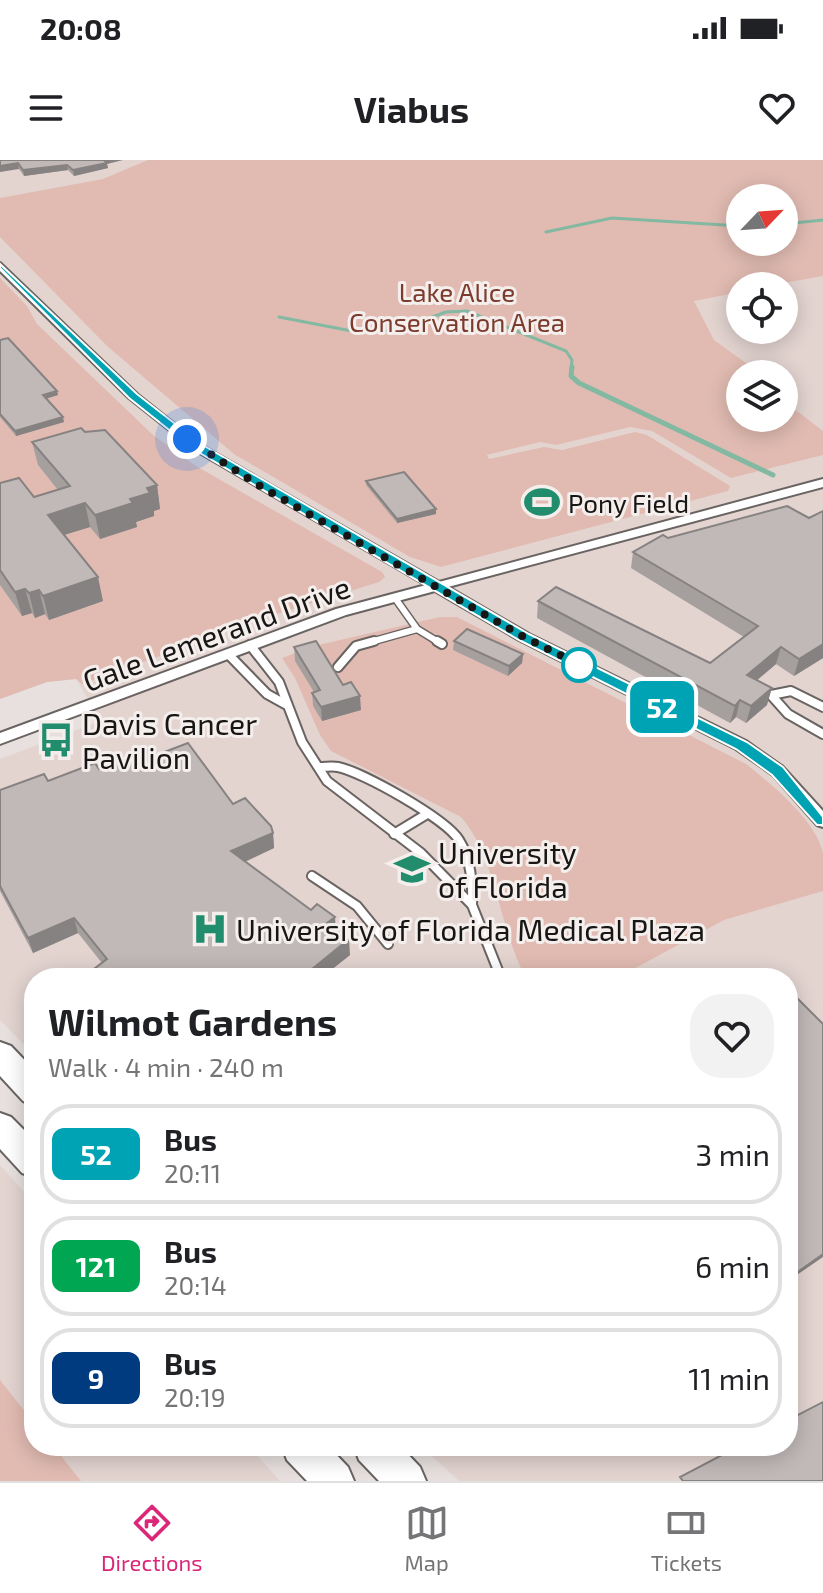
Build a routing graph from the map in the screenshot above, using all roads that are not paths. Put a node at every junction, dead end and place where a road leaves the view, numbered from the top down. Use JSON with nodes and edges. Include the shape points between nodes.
{"nodes":[{"id":1,"x":0,"y":266,"type":"edge"},
{"id":2,"x":823,"y":483,"type":"edge"},
{"id":3,"x":439,"y":586,"type":"junction"},
{"id":4,"x":395,"y":598,"type":"junction"},
{"id":5,"x":417,"y":629,"type":"junction"},
{"id":6,"x":442,"y":644,"type":"dead end"},
{"id":7,"x":250,"y":645,"type":"junction"},
{"id":8,"x":228,"y":654,"type":"junction"},
{"id":9,"x":338,"y":667,"type":"dead end"},
{"id":10,"x":285,"y":704,"type":"junction"},
{"id":11,"x":823,"y":707,"type":"edge"},
{"id":12,"x":823,"y":734,"type":"edge"},
{"id":13,"x":0,"y":739,"type":"edge"},
{"id":14,"x":320,"y":767,"type":"junction"},
{"id":15,"x":427,"y":814,"type":"junction"},
{"id":16,"x":823,"y":821,"type":"edge"},
{"id":17,"x":394,"y":834,"type":"junction"},
{"id":18,"x":312,"y":876,"type":"dead end"},
{"id":19,"x":472,"y":905,"type":"junction"},
{"id":20,"x":388,"y":944,"type":"dead end"},
{"id":21,"x":497,"y":968,"type":"edge"},
{"id":22,"x":0,"y":1055,"type":"edge"},
{"id":23,"x":24,"y":1080,"type":"edge"},
{"id":24,"x":0,"y":1127,"type":"edge"},
{"id":25,"x":24,"y":1152,"type":"edge"},
{"id":26,"x":310,"y":1456,"type":"edge"},
{"id":27,"x":382,"y":1456,"type":"edge"},
{"id":28,"x":334,"y":1481,"type":"edge"},
{"id":29,"x":406,"y":1481,"type":"edge"}],
"edges":[{"from":1,"to":3,"type":"street","via":[[133,396],[187,439]]},
{"from":2,"to":3,"type":"street","name":"Gale Lemerand Drive"},
{"from":3,"to":4,"type":"street","name":"Gale Lemerand Drive"},
{"from":3,"to":16,"type":"street","via":[[524,637],[741,745],[778,771]]},
{"from":4,"to":5,"type":"lane"},
{"from":4,"to":7,"type":"street","name":"Gale Lemerand Drive"},
{"from":5,"to":6,"type":"lane"},
{"from":5,"to":9,"type":"lane","via":[[356,646]]},
{"from":7,"to":8,"type":"street","name":"Gale Lemerand Drive"},
{"from":7,"to":10,"type":"lane","via":[[279,682]]},
{"from":8,"to":10,"type":"lane","via":[[267,694]]},
{"from":8,"to":13,"type":"street","name":"Gale Lemerand Drive"},
{"from":10,"to":14,"type":"lane"},
{"from":11,"to":12,"type":"lane","via":[[786,690],[771,695],[788,714]]},
{"from":14,"to":15,"type":"lane","via":[[341,767]]},
{"from":14,"to":17,"type":"lane","via":[[327,781]]},
{"from":15,"to":17,"type":"lane"},
{"from":15,"to":19,"type":"lane","via":[[455,833],[463,847],[473,880]]},
{"from":17,"to":19,"type":"lane","via":[[421,853]]},
{"from":18,"to":20,"type":"lane","via":[[357,906]]},
{"from":19,"to":21,"type":"lane"},
{"from":22,"to":23,"type":"main road"},
{"from":24,"to":25,"type":"main road"},
{"from":26,"to":28,"type":"main road"},
{"from":27,"to":29,"type":"main road"}]}
